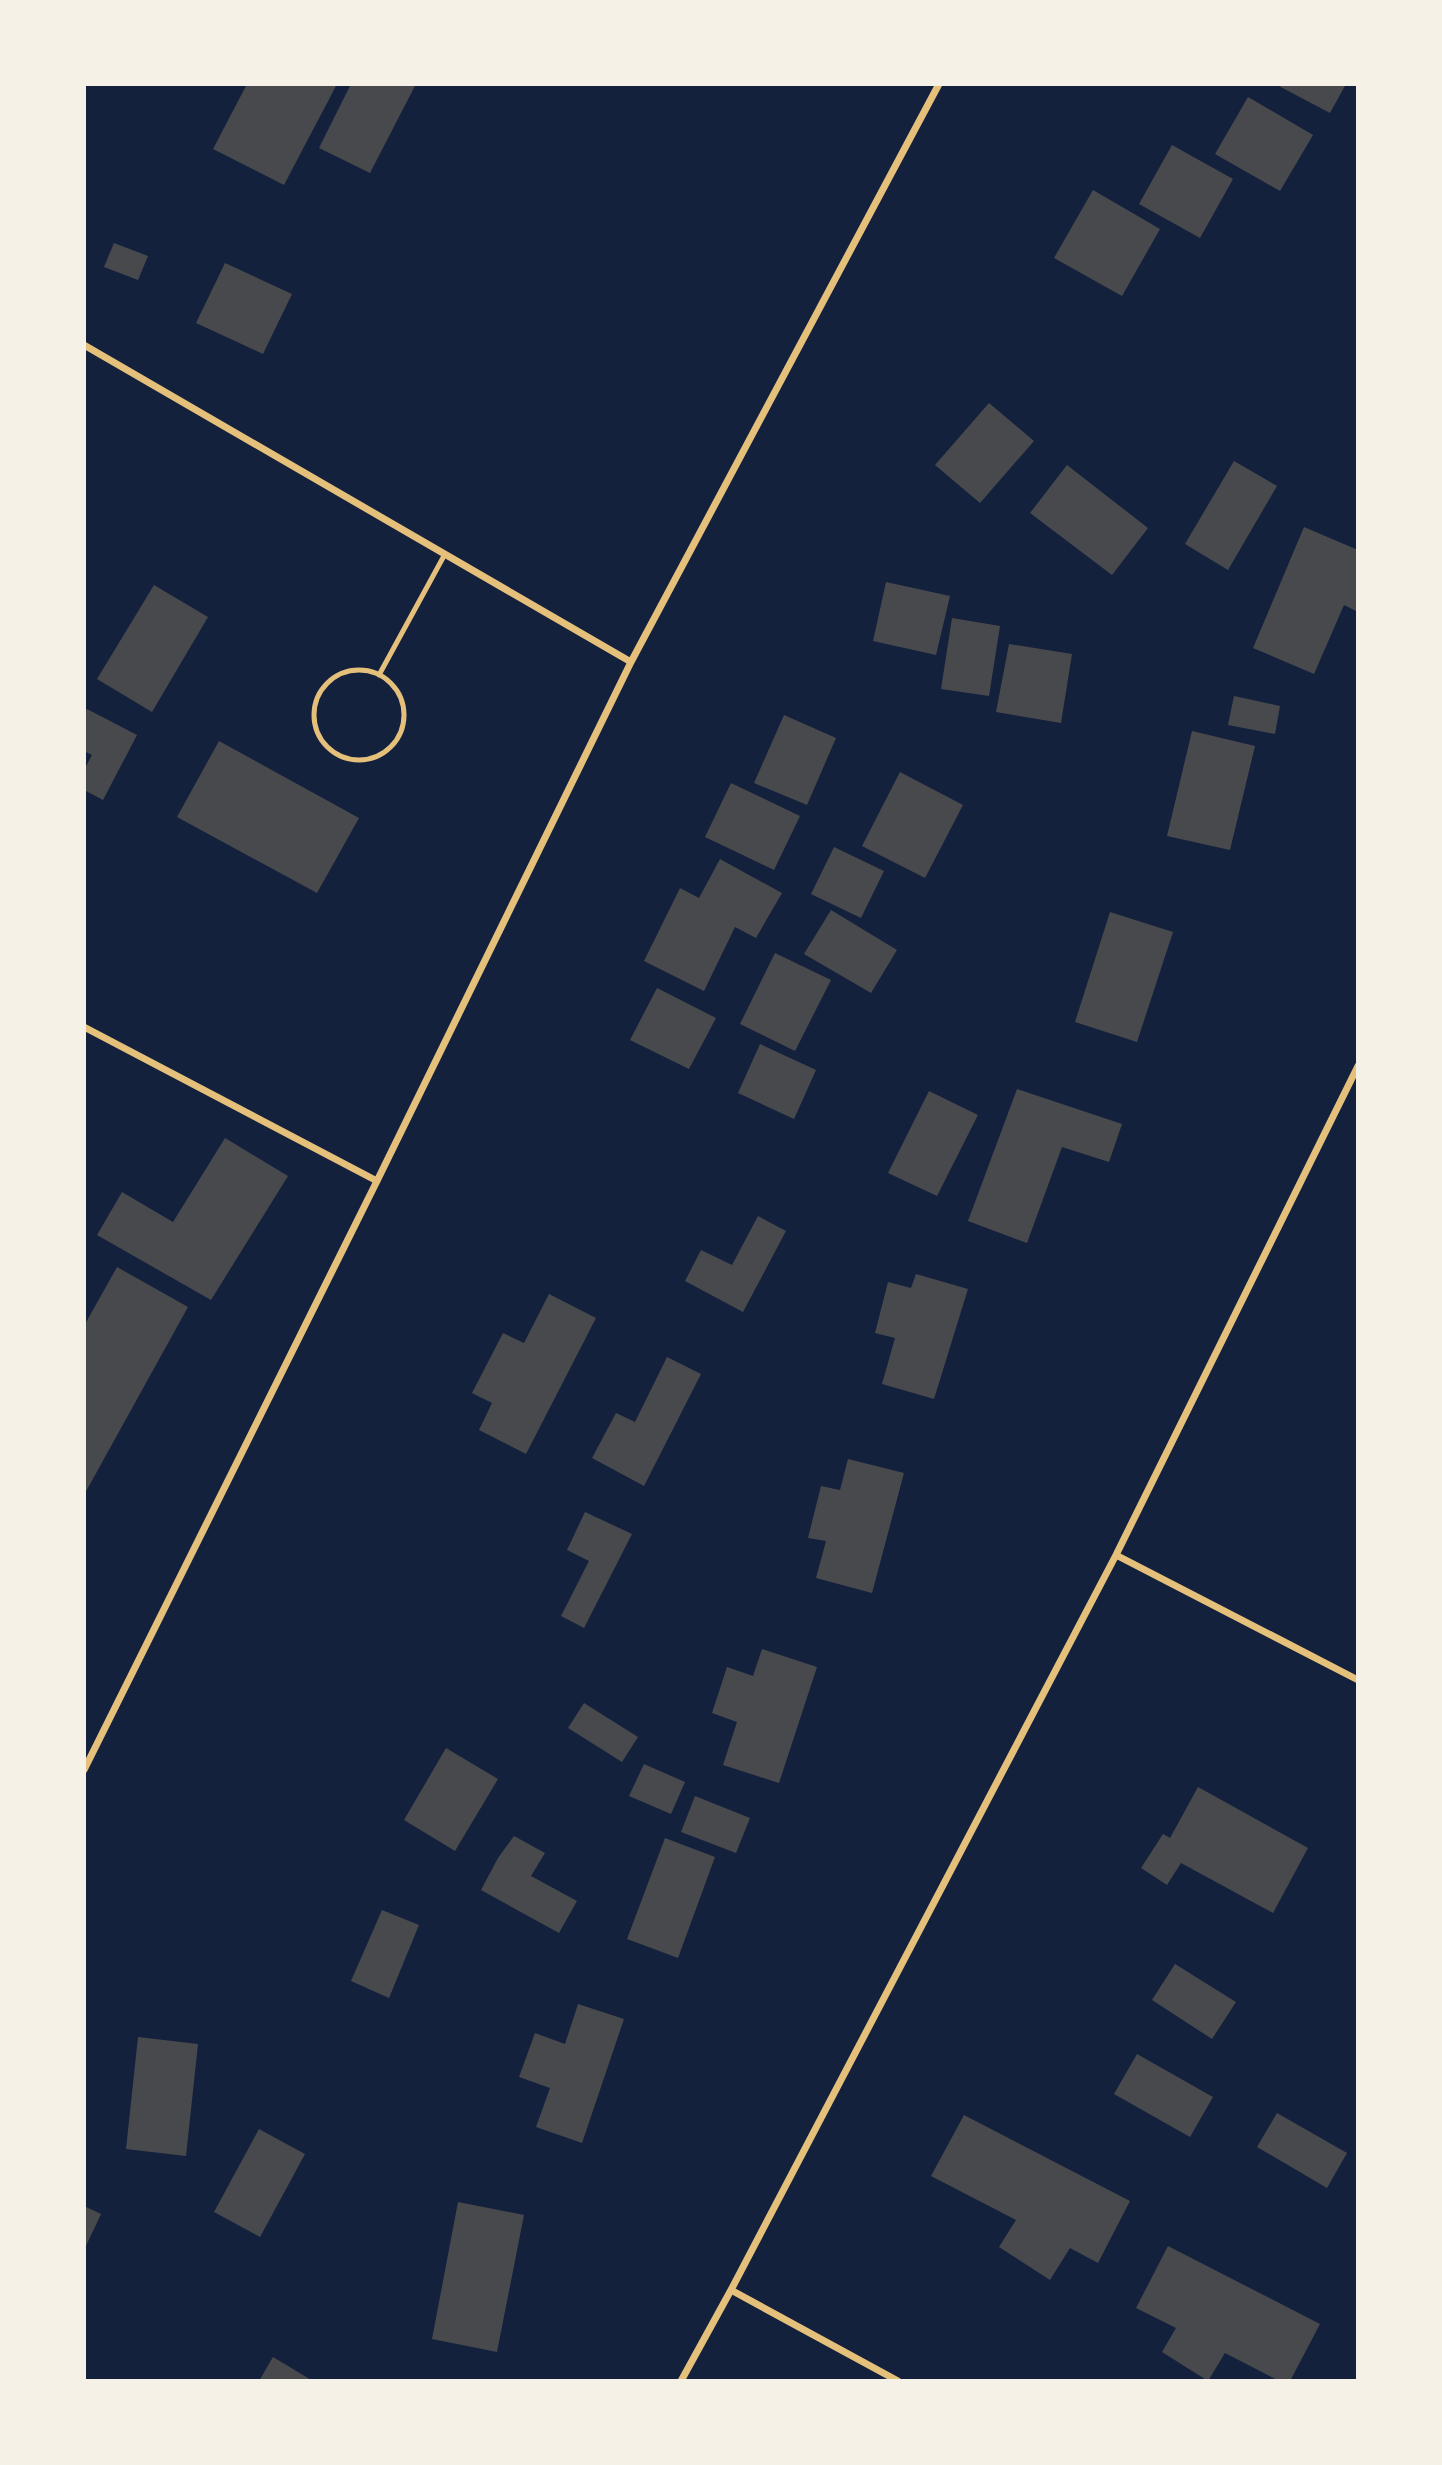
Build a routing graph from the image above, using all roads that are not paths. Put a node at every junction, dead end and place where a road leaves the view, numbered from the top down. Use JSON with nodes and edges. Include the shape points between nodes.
{"nodes":[{"id":1,"x":939,"y":84,"type":"edge"},
{"id":2,"x":84,"y":345,"type":"edge"},
{"id":3,"x":445,"y":554,"type":"junction"},
{"id":4,"x":631,"y":662,"type":"junction"},
{"id":5,"x":379,"y":675,"type":"junction"},
{"id":6,"x":84,"y":1027,"type":"edge"},
{"id":7,"x":1358,"y":1066,"type":"edge"},
{"id":8,"x":377,"y":1181,"type":"junction"},
{"id":9,"x":1116,"y":1555,"type":"junction"},
{"id":10,"x":1358,"y":1679,"type":"edge"},
{"id":11,"x":84,"y":1770,"type":"edge"},
{"id":12,"x":731,"y":2290,"type":"junction"},
{"id":13,"x":681,"y":2381,"type":"edge"},
{"id":14,"x":898,"y":2381,"type":"edge"}],
"edges":[{"from":1,"to":4,"type":"street"},
{"from":2,"to":3,"type":"street"},
{"from":3,"to":4,"type":"street"},
{"from":3,"to":5,"type":"lane"},
{"from":4,"to":8,"type":"street"},
{"from":5,"to":5,"type":"lane","via":[[393,686],[402,702],[400,736],[373,758],[339,756],[324,745],[316,730],[318,695],[344,672],[362,670]]},
{"from":6,"to":8,"type":"street"},
{"from":7,"to":9,"type":"street"},
{"from":8,"to":11,"type":"street"},
{"from":9,"to":10,"type":"street"},
{"from":9,"to":12,"type":"street"},
{"from":12,"to":13,"type":"street"},
{"from":12,"to":14,"type":"street"}]}
